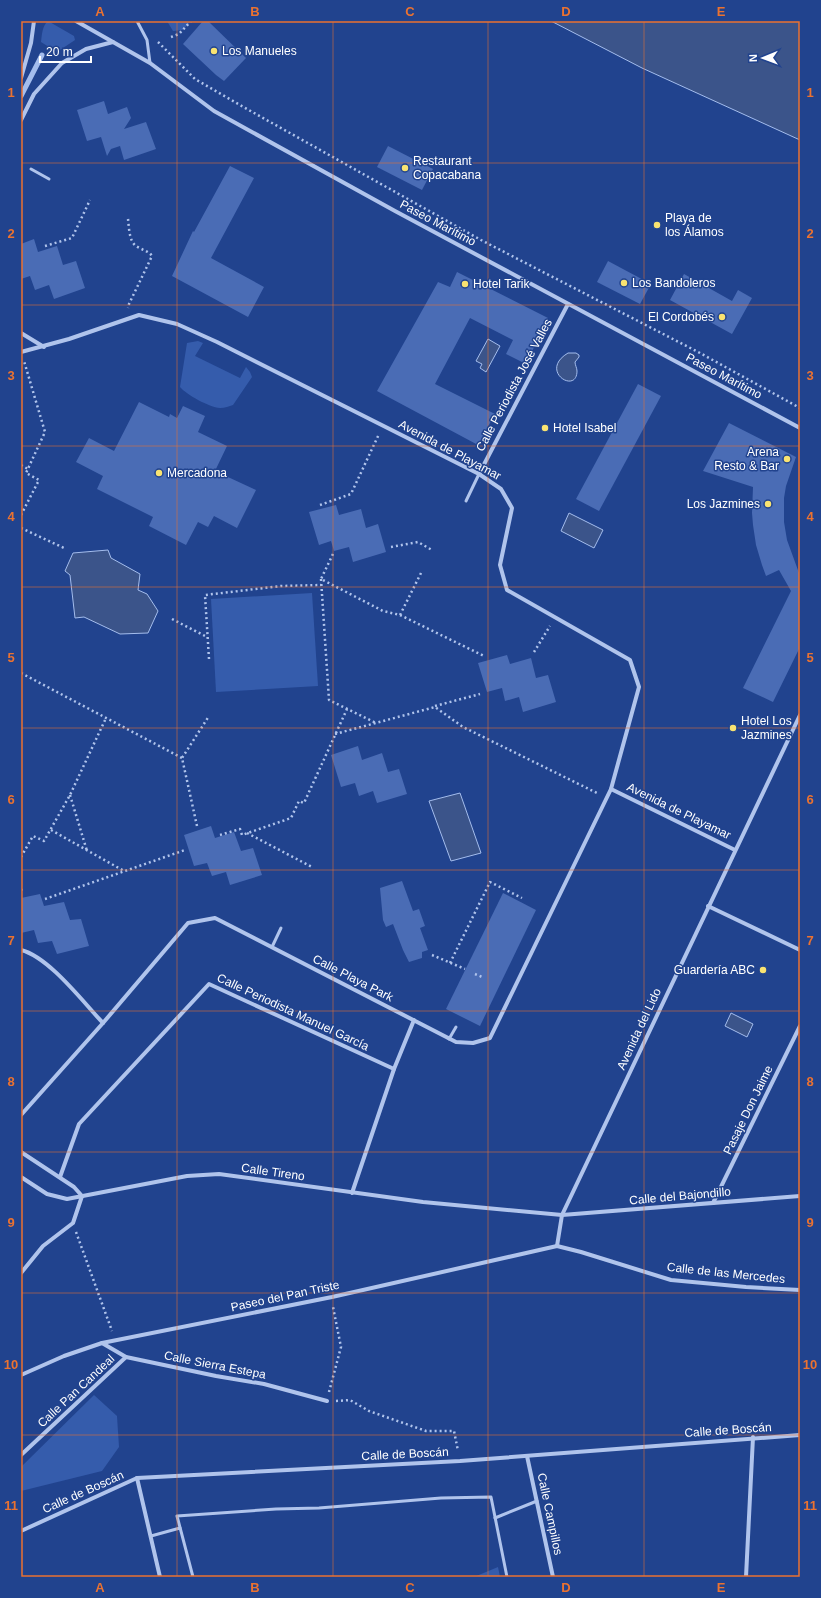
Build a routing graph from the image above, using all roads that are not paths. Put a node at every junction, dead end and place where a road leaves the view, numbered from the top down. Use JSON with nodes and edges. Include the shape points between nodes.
{"nodes":[{"id":1,"x":34,"y":21,"type":"edge"},
{"id":2,"x":76,"y":21,"type":"edge"},
{"id":3,"x":137,"y":21,"type":"edge"},
{"id":4,"x":113,"y":42,"type":"junction"},
{"id":5,"x":150,"y":63,"type":"junction"},
{"id":6,"x":21,"y":78,"type":"edge"},
{"id":7,"x":21,"y":120,"type":"edge"},
{"id":8,"x":31,"y":170,"type":"dead end"},
{"id":9,"x":49,"y":179,"type":"dead end"},
{"id":10,"x":568,"y":304,"type":"junction"},
{"id":11,"x":21,"y":333,"type":"edge"},
{"id":12,"x":44,"y":347,"type":"junction"},
{"id":13,"x":21,"y":352,"type":"edge"},
{"id":14,"x":800,"y":428,"type":"edge"},
{"id":15,"x":479,"y":474,"type":"junction"},
{"id":16,"x":466,"y":502,"type":"dead end"},
{"id":17,"x":800,"y":715,"type":"edge"},
{"id":18,"x":611,"y":788,"type":"junction"},
{"id":19,"x":735,"y":850,"type":"junction"},
{"id":20,"x":708,"y":906,"type":"junction"},
{"id":21,"x":281,"y":928,"type":"dead end"},
{"id":22,"x":272,"y":947,"type":"junction"},
{"id":23,"x":21,"y":950,"type":"edge"},
{"id":24,"x":800,"y":950,"type":"edge"},
{"id":25,"x":414,"y":1020,"type":"junction"},
{"id":26,"x":102,"y":1023,"type":"junction"},
{"id":27,"x":800,"y":1026,"type":"edge"},
{"id":28,"x":456,"y":1028,"type":"dead end"},
{"id":29,"x":449,"y":1039,"type":"junction"},
{"id":30,"x":394,"y":1069,"type":"junction"},
{"id":31,"x":21,"y":1116,"type":"edge"},
{"id":32,"x":21,"y":1152,"type":"edge"},
{"id":33,"x":21,"y":1177,"type":"edge"},
{"id":34,"x":60,"y":1177,"type":"junction"},
{"id":35,"x":352,"y":1193,"type":"junction"},
{"id":36,"x":82,"y":1196,"type":"junction"},
{"id":37,"x":800,"y":1196,"type":"edge"},
{"id":38,"x":713,"y":1203,"type":"junction"},
{"id":39,"x":562,"y":1215,"type":"junction"},
{"id":40,"x":557,"y":1246,"type":"junction"},
{"id":41,"x":21,"y":1273,"type":"edge"},
{"id":42,"x":800,"y":1290,"type":"edge"},
{"id":43,"x":102,"y":1343,"type":"junction"},
{"id":44,"x":126,"y":1357,"type":"junction"},
{"id":45,"x":21,"y":1375,"type":"edge"},
{"id":46,"x":328,"y":1401,"type":"road end"},
{"id":47,"x":800,"y":1435,"type":"edge"},
{"id":48,"x":753,"y":1437,"type":"junction"},
{"id":49,"x":21,"y":1455,"type":"edge"},
{"id":50,"x":527,"y":1456,"type":"junction"},
{"id":51,"x":137,"y":1478,"type":"junction"},
{"id":52,"x":537,"y":1501,"type":"junction"},
{"id":53,"x":495,"y":1518,"type":"junction"},
{"id":54,"x":180,"y":1528,"type":"junction"},
{"id":55,"x":21,"y":1531,"type":"edge"},
{"id":56,"x":151,"y":1536,"type":"junction"},
{"id":57,"x":160,"y":1577,"type":"edge"},
{"id":58,"x":193,"y":1577,"type":"edge"},
{"id":59,"x":507,"y":1577,"type":"edge"},
{"id":60,"x":553,"y":1577,"type":"edge"},
{"id":61,"x":746,"y":1577,"type":"edge"}],
"edges":[{"from":1,"to":6,"type":"street"},
{"from":2,"to":4,"type":"street","name":"Paseo Marítimo"},
{"from":3,"to":5,"type":"lane","via":[[147,40]]},
{"from":4,"to":5,"type":"street","name":"Paseo Marítimo"},
{"from":4,"to":7,"type":"street","via":[[86,49],[62,63],[34,94]]},
{"from":5,"to":10,"type":"street","name":"Paseo Marítimo","via":[[214,111]]},
{"from":8,"to":9,"type":"lane"},
{"from":10,"to":14,"type":"street","name":"Paseo Marítimo"},
{"from":10,"to":15,"type":"street","name":"Calle Periodista José Valles"},
{"from":11,"to":12,"type":"street"},
{"from":12,"to":13,"type":"street","name":"Avenida de Playamar"},
{"from":12,"to":15,"type":"street","name":"Avenida de Playamar","via":[[139,315],[177,324]]},
{"from":15,"to":16,"type":"lane"},
{"from":15,"to":18,"type":"street","name":"Avenida de Playamar","via":[[501,489],[512,508],[500,565],[507,590],[630,660],[639,687]]},
{"from":17,"to":19,"type":"street","name":"Avenida del Lido"},
{"from":18,"to":19,"type":"street","name":"Avenida de Playamar"},
{"from":18,"to":29,"type":"street","name":"Calle Playa Park","via":[[490,1038],[473,1043]]},
{"from":19,"to":20,"type":"street","name":"Avenida del Lido"},
{"from":20,"to":24,"type":"street"},
{"from":20,"to":39,"type":"street","name":"Avenida del Lido"},
{"from":21,"to":22,"type":"lane"},
{"from":22,"to":25,"type":"street","name":"Calle Playa Park"},
{"from":22,"to":26,"type":"street","name":"Calle Playa Park","via":[[216,918],[188,923]]},
{"from":23,"to":26,"type":"street","via":[[28,952],[58,974]]},
{"from":25,"to":29,"type":"street","name":"Calle Playa Park"},
{"from":25,"to":30,"type":"street"},
{"from":26,"to":31,"type":"street","name":"Calle Playa Park"},
{"from":27,"to":38,"type":"street","name":"Pasaje Don Jaime"},
{"from":28,"to":29,"type":"lane"},
{"from":30,"to":34,"type":"street","name":"Calle Periodista Manuel García","via":[[209,984],[79,1124]]},
{"from":30,"to":35,"type":"street"},
{"from":32,"to":34,"type":"street"},
{"from":33,"to":36,"type":"street","name":"Calle Tireno","via":[[47,1194],[66,1199]]},
{"from":34,"to":36,"type":"street"},
{"from":35,"to":36,"type":"street","name":"Calle Tireno","via":[[219,1174],[187,1176]]},
{"from":35,"to":39,"type":"street","name":"Calle Tireno"},
{"from":36,"to":41,"type":"street","via":[[73,1223],[42,1246]]},
{"from":37,"to":38,"type":"street","name":"Calle del Bajondillo"},
{"from":38,"to":39,"type":"street","name":"Calle del Bajondillo"},
{"from":39,"to":40,"type":"street","name":"Avenida del Lido"},
{"from":40,"to":42,"type":"street","name":"Calle de las Mercedes","via":[[671,1280]]},
{"from":40,"to":43,"type":"street","name":"Paseo del Pan Triste","via":[[332,1297]]},
{"from":43,"to":44,"type":"street","name":"Calle Sierra Estepa"},
{"from":43,"to":45,"type":"street","name":"Paseo del Pan Triste"},
{"from":44,"to":46,"type":"street","name":"Calle Sierra Estepa","via":[[264,1384]]},
{"from":44,"to":49,"type":"street","name":"Calle Pan Candeal"},
{"from":47,"to":48,"type":"street","name":"Calle de Boscán"},
{"from":48,"to":50,"type":"street","name":"Calle de Boscán"},
{"from":48,"to":61,"type":"street"},
{"from":50,"to":51,"type":"street","name":"Calle de Boscán"},
{"from":50,"to":52,"type":"street","name":"Calle Campillos"},
{"from":51,"to":55,"type":"street","name":"Calle de Boscán"},
{"from":51,"to":56,"type":"street"},
{"from":52,"to":53,"type":"lane"},
{"from":52,"to":60,"type":"street","name":"Calle Campillos"},
{"from":53,"to":54,"type":"lane","via":[[491,1497],[441,1498],[177,1516]]},
{"from":53,"to":59,"type":"lane"},
{"from":54,"to":56,"type":"lane"},
{"from":54,"to":58,"type":"lane"},
{"from":56,"to":57,"type":"street"}]}
